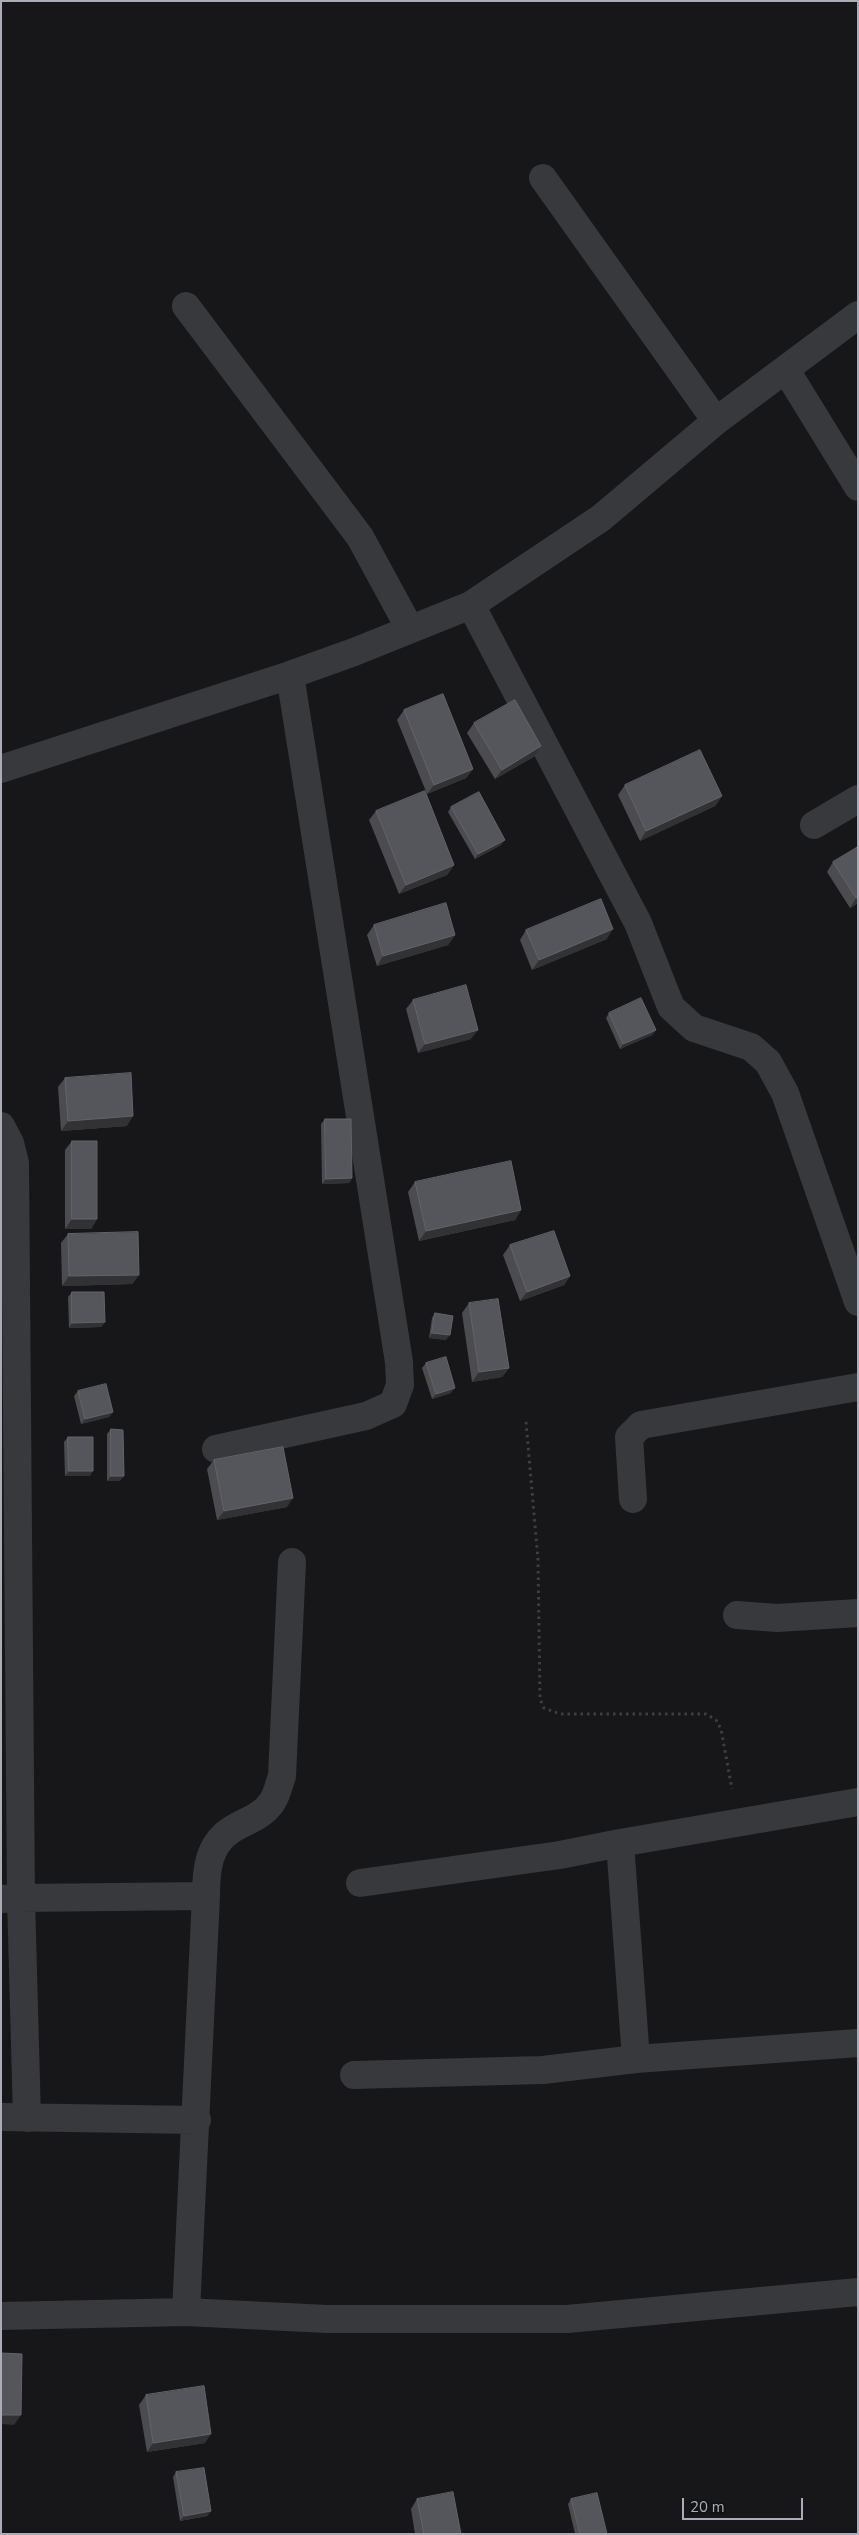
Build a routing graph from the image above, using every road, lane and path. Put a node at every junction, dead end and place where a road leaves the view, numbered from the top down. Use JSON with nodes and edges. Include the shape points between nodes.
{"nodes":[{"id":1,"x":543,"y":178,"type":"dead end"},
{"id":2,"x":186,"y":306,"type":"dead end"},
{"id":3,"x":858,"y":315,"type":"edge"},
{"id":4,"x":786,"y":370,"type":"junction"},
{"id":5,"x":716,"y":421,"type":"junction"},
{"id":6,"x":858,"y":487,"type":"edge"},
{"id":7,"x":471,"y":605,"type":"junction"},
{"id":8,"x":410,"y":629,"type":"junction"},
{"id":9,"x":290,"y":675,"type":"junction"},
{"id":10,"x":1,"y":770,"type":"edge"},
{"id":11,"x":858,"y":799,"type":"edge"},
{"id":12,"x":814,"y":825,"type":"dead end"},
{"id":13,"x":1,"y":1126,"type":"edge"},
{"id":14,"x":858,"y":1302,"type":"edge"},
{"id":15,"x":858,"y":1387,"type":"edge"},
{"id":16,"x":526,"y":1422,"type":"dead end"},
{"id":17,"x":216,"y":1449,"type":"dead end"},
{"id":18,"x":633,"y":1499,"type":"dead end"},
{"id":19,"x":292,"y":1562,"type":"dead end"},
{"id":20,"x":858,"y":1613,"type":"edge"},
{"id":21,"x":737,"y":1615,"type":"dead end"},
{"id":22,"x":858,"y":1802,"type":"edge"},
{"id":23,"x":738,"y":1824,"type":"junction"},
{"id":24,"x":620,"y":1843,"type":"junction"},
{"id":25,"x":360,"y":1883,"type":"dead end"},
{"id":26,"x":206,"y":1896,"type":"junction"},
{"id":27,"x":11,"y":1898,"type":"edge"},
{"id":28,"x":858,"y":2043,"type":"edge"},
{"id":29,"x":636,"y":2059,"type":"junction"},
{"id":30,"x":354,"y":2075,"type":"dead end"},
{"id":31,"x":14,"y":2118,"type":"edge"},
{"id":32,"x":197,"y":2120,"type":"junction"},
{"id":33,"x":858,"y":2292,"type":"edge"},
{"id":34,"x":186,"y":2312,"type":"junction"},
{"id":35,"x":1,"y":2316,"type":"edge"}],
"edges":[{"from":1,"to":5,"type":"street"},
{"from":2,"to":8,"type":"street","via":[[360,537]]},
{"from":3,"to":4,"type":"street"},
{"from":4,"to":5,"type":"street"},
{"from":4,"to":6,"type":"street"},
{"from":5,"to":7,"type":"street","via":[[601,518]]},
{"from":7,"to":8,"type":"street"},
{"from":7,"to":14,"type":"street","via":[[638,923],[671,1007],[694,1028],[751,1047],[768,1062],[785,1093]]},
{"from":8,"to":9,"type":"street"},
{"from":9,"to":10,"type":"street"},
{"from":9,"to":17,"type":"street","via":[[398,1352],[400,1385],[393,1404],[366,1416]]},
{"from":11,"to":12,"type":"street"},
{"from":13,"to":27,"type":"street","via":[[10,1143],[15,1164]]},
{"from":15,"to":18,"type":"street","via":[[641,1425],[629,1437]]},
{"from":16,"to":23,"type":"path","via":[[538,1560],[540,1700],[544,1708],[560,1714],[706,1714],[716,1720],[725,1743]]},
{"from":19,"to":26,"type":"street","via":[[282,1776],[273,1801],[257,1818],[230,1830],[214,1848],[206,1868]]},
{"from":20,"to":21,"type":"street","via":[[777,1618]]},
{"from":22,"to":23,"type":"street"},
{"from":23,"to":24,"type":"street"},
{"from":24,"to":25,"type":"street","via":[[560,1855]]},
{"from":24,"to":29,"type":"street"},
{"from":26,"to":27,"type":"street"},
{"from":26,"to":32,"type":"street"},
{"from":27,"to":31,"type":"street"},
{"from":28,"to":29,"type":"street"},
{"from":29,"to":30,"type":"street","via":[[543,2070]]},
{"from":31,"to":32,"type":"street"},
{"from":32,"to":34,"type":"street"},
{"from":33,"to":34,"type":"street","via":[[567,2319],[327,2318]]},
{"from":34,"to":35,"type":"street"}]}
